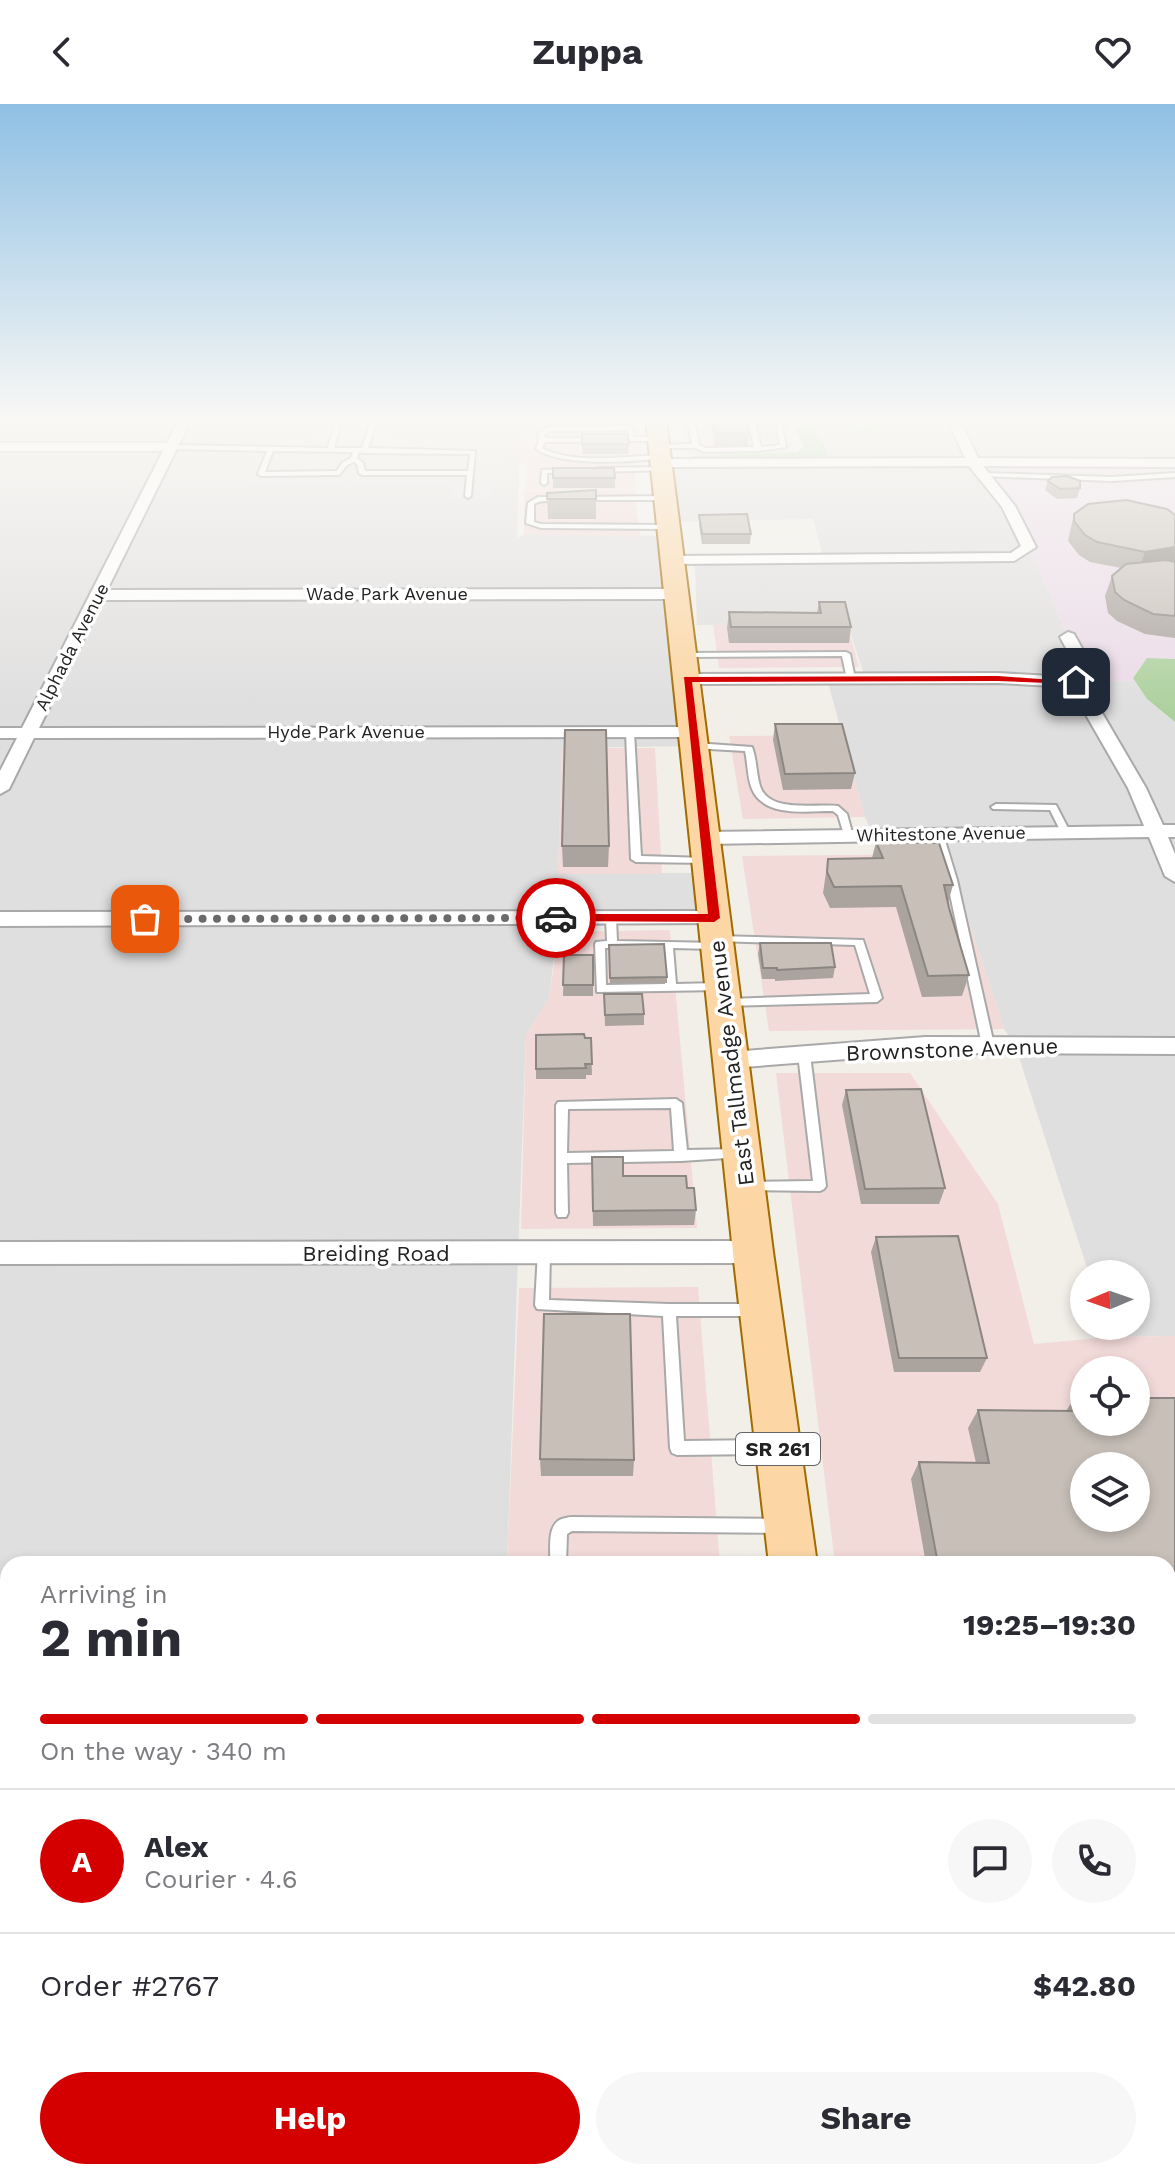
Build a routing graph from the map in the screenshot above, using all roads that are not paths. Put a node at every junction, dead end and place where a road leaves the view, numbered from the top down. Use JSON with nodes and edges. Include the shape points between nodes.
{"nodes":[{"id":1,"x":138,"y":517,"type":"edge"},
{"id":2,"x":530,"y":517,"type":"edge"},
{"id":3,"x":620,"y":517,"type":"edge"},
{"id":4,"x":626,"y":517,"type":"edge"},
{"id":5,"x":666,"y":517,"type":"edge"},
{"id":6,"x":1014,"y":517,"type":"edge"},
{"id":7,"x":544,"y":522,"type":"edge"},
{"id":8,"x":556,"y":526,"type":"junction"},
{"id":9,"x":620,"y":527,"type":"junction"},
{"id":10,"x":672,"y":560,"type":"junction"},
{"id":11,"x":675,"y":594,"type":"junction"},
{"id":12,"x":99,"y":595,"type":"junction"},
{"id":13,"x":1068,"y":637,"type":"dead end"},
{"id":14,"x":686,"y":667,"type":"junction"},
{"id":15,"x":851,"y":679,"type":"junction"},
{"id":16,"x":1076,"y":682,"type":"junction"},
{"id":17,"x":630,"y":732,"type":"junction"},
{"id":18,"x":0,"y":733,"type":"edge"},
{"id":19,"x":28,"y":733,"type":"junction"},
{"id":20,"x":694,"y":739,"type":"junction"},
{"id":21,"x":0,"y":789,"type":"edge"},
{"id":22,"x":996,"y":807,"type":"dead end"},
{"id":23,"x":1165,"y":831,"type":"edge"},
{"id":24,"x":1065,"y":832,"type":"junction"},
{"id":25,"x":938,"y":834,"type":"junction"},
{"id":26,"x":848,"y":836,"type":"junction"},
{"id":27,"x":708,"y":849,"type":"junction"},
{"id":28,"x":1175,"y":876,"type":"edge"},
{"id":29,"x":611,"y":918,"type":"junction"},
{"id":30,"x":647,"y":918,"type":"junction"},
{"id":31,"x":0,"y":919,"type":"edge"},
{"id":32,"x":715,"y":934,"type":"junction"},
{"id":33,"x":612,"y":944,"type":"junction"},
{"id":34,"x":667,"y":945,"type":"junction"},
{"id":35,"x":641,"y":946,"type":"junction"},
{"id":36,"x":671,"y":988,"type":"junction"},
{"id":37,"x":723,"y":995,"type":"junction"},
{"id":38,"x":988,"y":1045,"type":"junction"},
{"id":39,"x":1175,"y":1046,"type":"edge"},
{"id":40,"x":804,"y":1054,"type":"junction"},
{"id":41,"x":730,"y":1060,"type":"junction"},
{"id":42,"x":741,"y":1154,"type":"junction"},
{"id":43,"x":681,"y":1156,"type":"junction"},
{"id":44,"x":561,"y":1158,"type":"junction"},
{"id":45,"x":745,"y":1187,"type":"junction"},
{"id":46,"x":562,"y":1213,"type":"dead end"},
{"id":47,"x":544,"y":1252,"type":"junction"},
{"id":48,"x":753,"y":1252,"type":"junction"},
{"id":49,"x":0,"y":1253,"type":"edge"},
{"id":50,"x":669,"y":1310,"type":"junction"},
{"id":51,"x":760,"y":1310,"type":"junction"},
{"id":52,"x":778,"y":1447,"type":"junction"},
{"id":53,"x":790,"y":1545,"type":"edge"},
{"id":54,"x":558,"y":1556,"type":"edge"}],
"edges":[{"from":1,"to":12,"type":"street","name":"Alphada Avenue"},
{"from":2,"to":8,"type":"lane","via":[[530,523]]},
{"from":3,"to":9,"type":"lane"},
{"from":4,"to":9,"type":"lane"},
{"from":5,"to":10,"type":"main road","name":"East Tallmadge Avenue","number":"SR 261"},
{"from":6,"to":10,"type":"street","via":[[1029,547],[1014,557]]},
{"from":7,"to":8,"type":"lane"},
{"from":8,"to":9,"type":"lane"},
{"from":10,"to":11,"type":"main road","name":"East Tallmadge Avenue","number":"SR 261"},
{"from":11,"to":12,"type":"street","name":"Wade Park Avenue"},
{"from":11,"to":14,"type":"main road","name":"East Tallmadge Avenue","number":"SR 261"},
{"from":12,"to":19,"type":"street","name":"Alphada Avenue"},
{"from":13,"to":16,"type":"street","via":[[1080,659]]},
{"from":14,"to":15,"type":"street"},
{"from":14,"to":15,"type":"lane","via":[[846,654]]},
{"from":14,"to":20,"type":"main road","name":"East Tallmadge Avenue","number":"SR 261"},
{"from":15,"to":16,"type":"street"},
{"from":16,"to":23,"type":"street"},
{"from":17,"to":19,"type":"street","name":"Hyde Park Avenue"},
{"from":17,"to":20,"type":"street","name":"Hyde Park Avenue"},
{"from":17,"to":27,"type":"lane","via":[[636,859]]},
{"from":18,"to":19,"type":"street","name":"Hyde Park Avenue"},
{"from":19,"to":21,"type":"street","name":"Alphada Avenue"},
{"from":20,"to":26,"type":"lane","via":[[749,749],[758,792],[766,801],[835,808]]},
{"from":20,"to":27,"type":"main road","name":"East Tallmadge Avenue","number":"SR 261"},
{"from":22,"to":24,"type":"lane","via":[[1053,807]]},
{"from":23,"to":24,"type":"street","name":"Whitestone Avenue"},
{"from":23,"to":28,"type":"street"},
{"from":24,"to":25,"type":"street","name":"Whitestone Avenue"},
{"from":25,"to":26,"type":"street","name":"Whitestone Avenue"},
{"from":25,"to":38,"type":"lane"},
{"from":26,"to":27,"type":"street","name":"Whitestone Avenue"},
{"from":27,"to":32,"type":"main road","name":"East Tallmadge Avenue","number":"SR 261"},
{"from":29,"to":30,"type":"street"},
{"from":29,"to":31,"type":"street"},
{"from":29,"to":33,"type":"lane"},
{"from":30,"to":32,"type":"street"},
{"from":30,"to":35,"type":"lane"},
{"from":32,"to":34,"type":"lane"},
{"from":32,"to":37,"type":"main road","name":"East Tallmadge Avenue","number":"SR 261"},
{"from":32,"to":37,"type":"lane","via":[[859,942],[877,998]]},
{"from":33,"to":35,"type":"lane"},
{"from":33,"to":36,"type":"lane","via":[[600,944],[601,989]]},
{"from":34,"to":35,"type":"lane"},
{"from":34,"to":36,"type":"lane"},
{"from":36,"to":37,"type":"lane"},
{"from":37,"to":41,"type":"main road","name":"East Tallmadge Avenue","number":"SR 261"},
{"from":38,"to":39,"type":"street","name":"Brownstone Avenue"},
{"from":38,"to":40,"type":"street","name":"Brownstone Avenue"},
{"from":40,"to":41,"type":"street","name":"Brownstone Avenue"},
{"from":40,"to":45,"type":"lane","via":[[820,1186]]},
{"from":41,"to":42,"type":"main road","name":"East Tallmadge Avenue","number":"SR 261"},
{"from":42,"to":43,"type":"lane"},
{"from":42,"to":45,"type":"main road","name":"East Tallmadge Avenue","number":"SR 261"},
{"from":43,"to":44,"type":"lane"},
{"from":43,"to":44,"type":"lane","via":[[676,1103],[562,1105]]},
{"from":44,"to":46,"type":"lane"},
{"from":45,"to":48,"type":"main road","name":"East Tallmadge Avenue","number":"SR 261"},
{"from":47,"to":48,"type":"street","name":"Breiding Road"},
{"from":47,"to":49,"type":"street","name":"Breiding Road"},
{"from":47,"to":50,"type":"lane","via":[[542,1305]]},
{"from":48,"to":51,"type":"main road","name":"East Tallmadge Avenue","number":"SR 261"},
{"from":50,"to":51,"type":"lane"},
{"from":50,"to":52,"type":"lane","via":[[677,1448]]},
{"from":51,"to":52,"type":"main road","name":"East Tallmadge Avenue","number":"SR 261"},
{"from":52,"to":53,"type":"main road","name":"East Tallmadge Avenue","number":"SR 261"},
{"from":53,"to":54,"type":"lane","via":[[572,1524],[559,1532]]}]}
